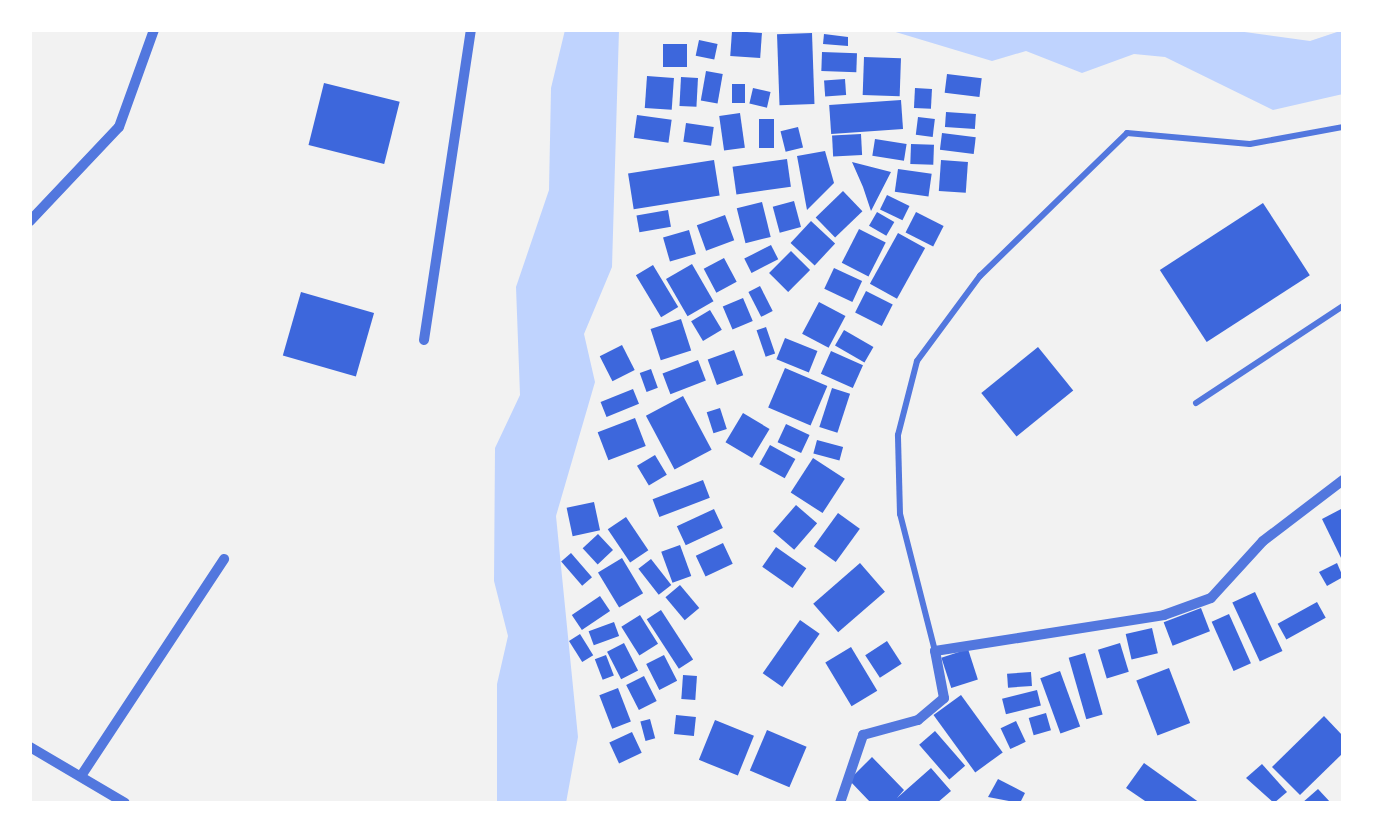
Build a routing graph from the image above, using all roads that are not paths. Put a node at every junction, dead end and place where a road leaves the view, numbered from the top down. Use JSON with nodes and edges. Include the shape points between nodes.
{"nodes":[{"id":1,"x":154,"y":30,"type":"edge"},
{"id":2,"x":471,"y":30,"type":"edge"},
{"id":3,"x":1343,"y":127,"type":"edge"},
{"id":4,"x":30,"y":221,"type":"edge"},
{"id":5,"x":1343,"y":306,"type":"edge"},
{"id":6,"x":424,"y":340,"type":"dead end"},
{"id":7,"x":1196,"y":403,"type":"dead end"},
{"id":8,"x":1343,"y":480,"type":"edge"},
{"id":9,"x":224,"y":559,"type":"dead end"},
{"id":10,"x":935,"y":650,"type":"junction"},
{"id":11,"x":30,"y":747,"type":"edge"},
{"id":12,"x":80,"y":776,"type":"junction"},
{"id":13,"x":125,"y":803,"type":"edge"},
{"id":14,"x":840,"y":803,"type":"edge"}],
"edges":[{"from":1,"to":4,"type":"street","via":[[119,127]]},
{"from":2,"to":6,"type":"street"},
{"from":3,"to":10,"type":"lane","via":[[1250,144],[1127,133],[980,276],[917,361],[898,436],[900,514]]},
{"from":5,"to":7,"type":"lane"},
{"from":8,"to":10,"type":"street","via":[[1264,541],[1212,598],[1164,615]]},
{"from":9,"to":12,"type":"street"},
{"from":10,"to":14,"type":"street","via":[[944,698],[918,720],[863,735]]},
{"from":11,"to":12,"type":"street"},
{"from":12,"to":13,"type":"street"}]}
